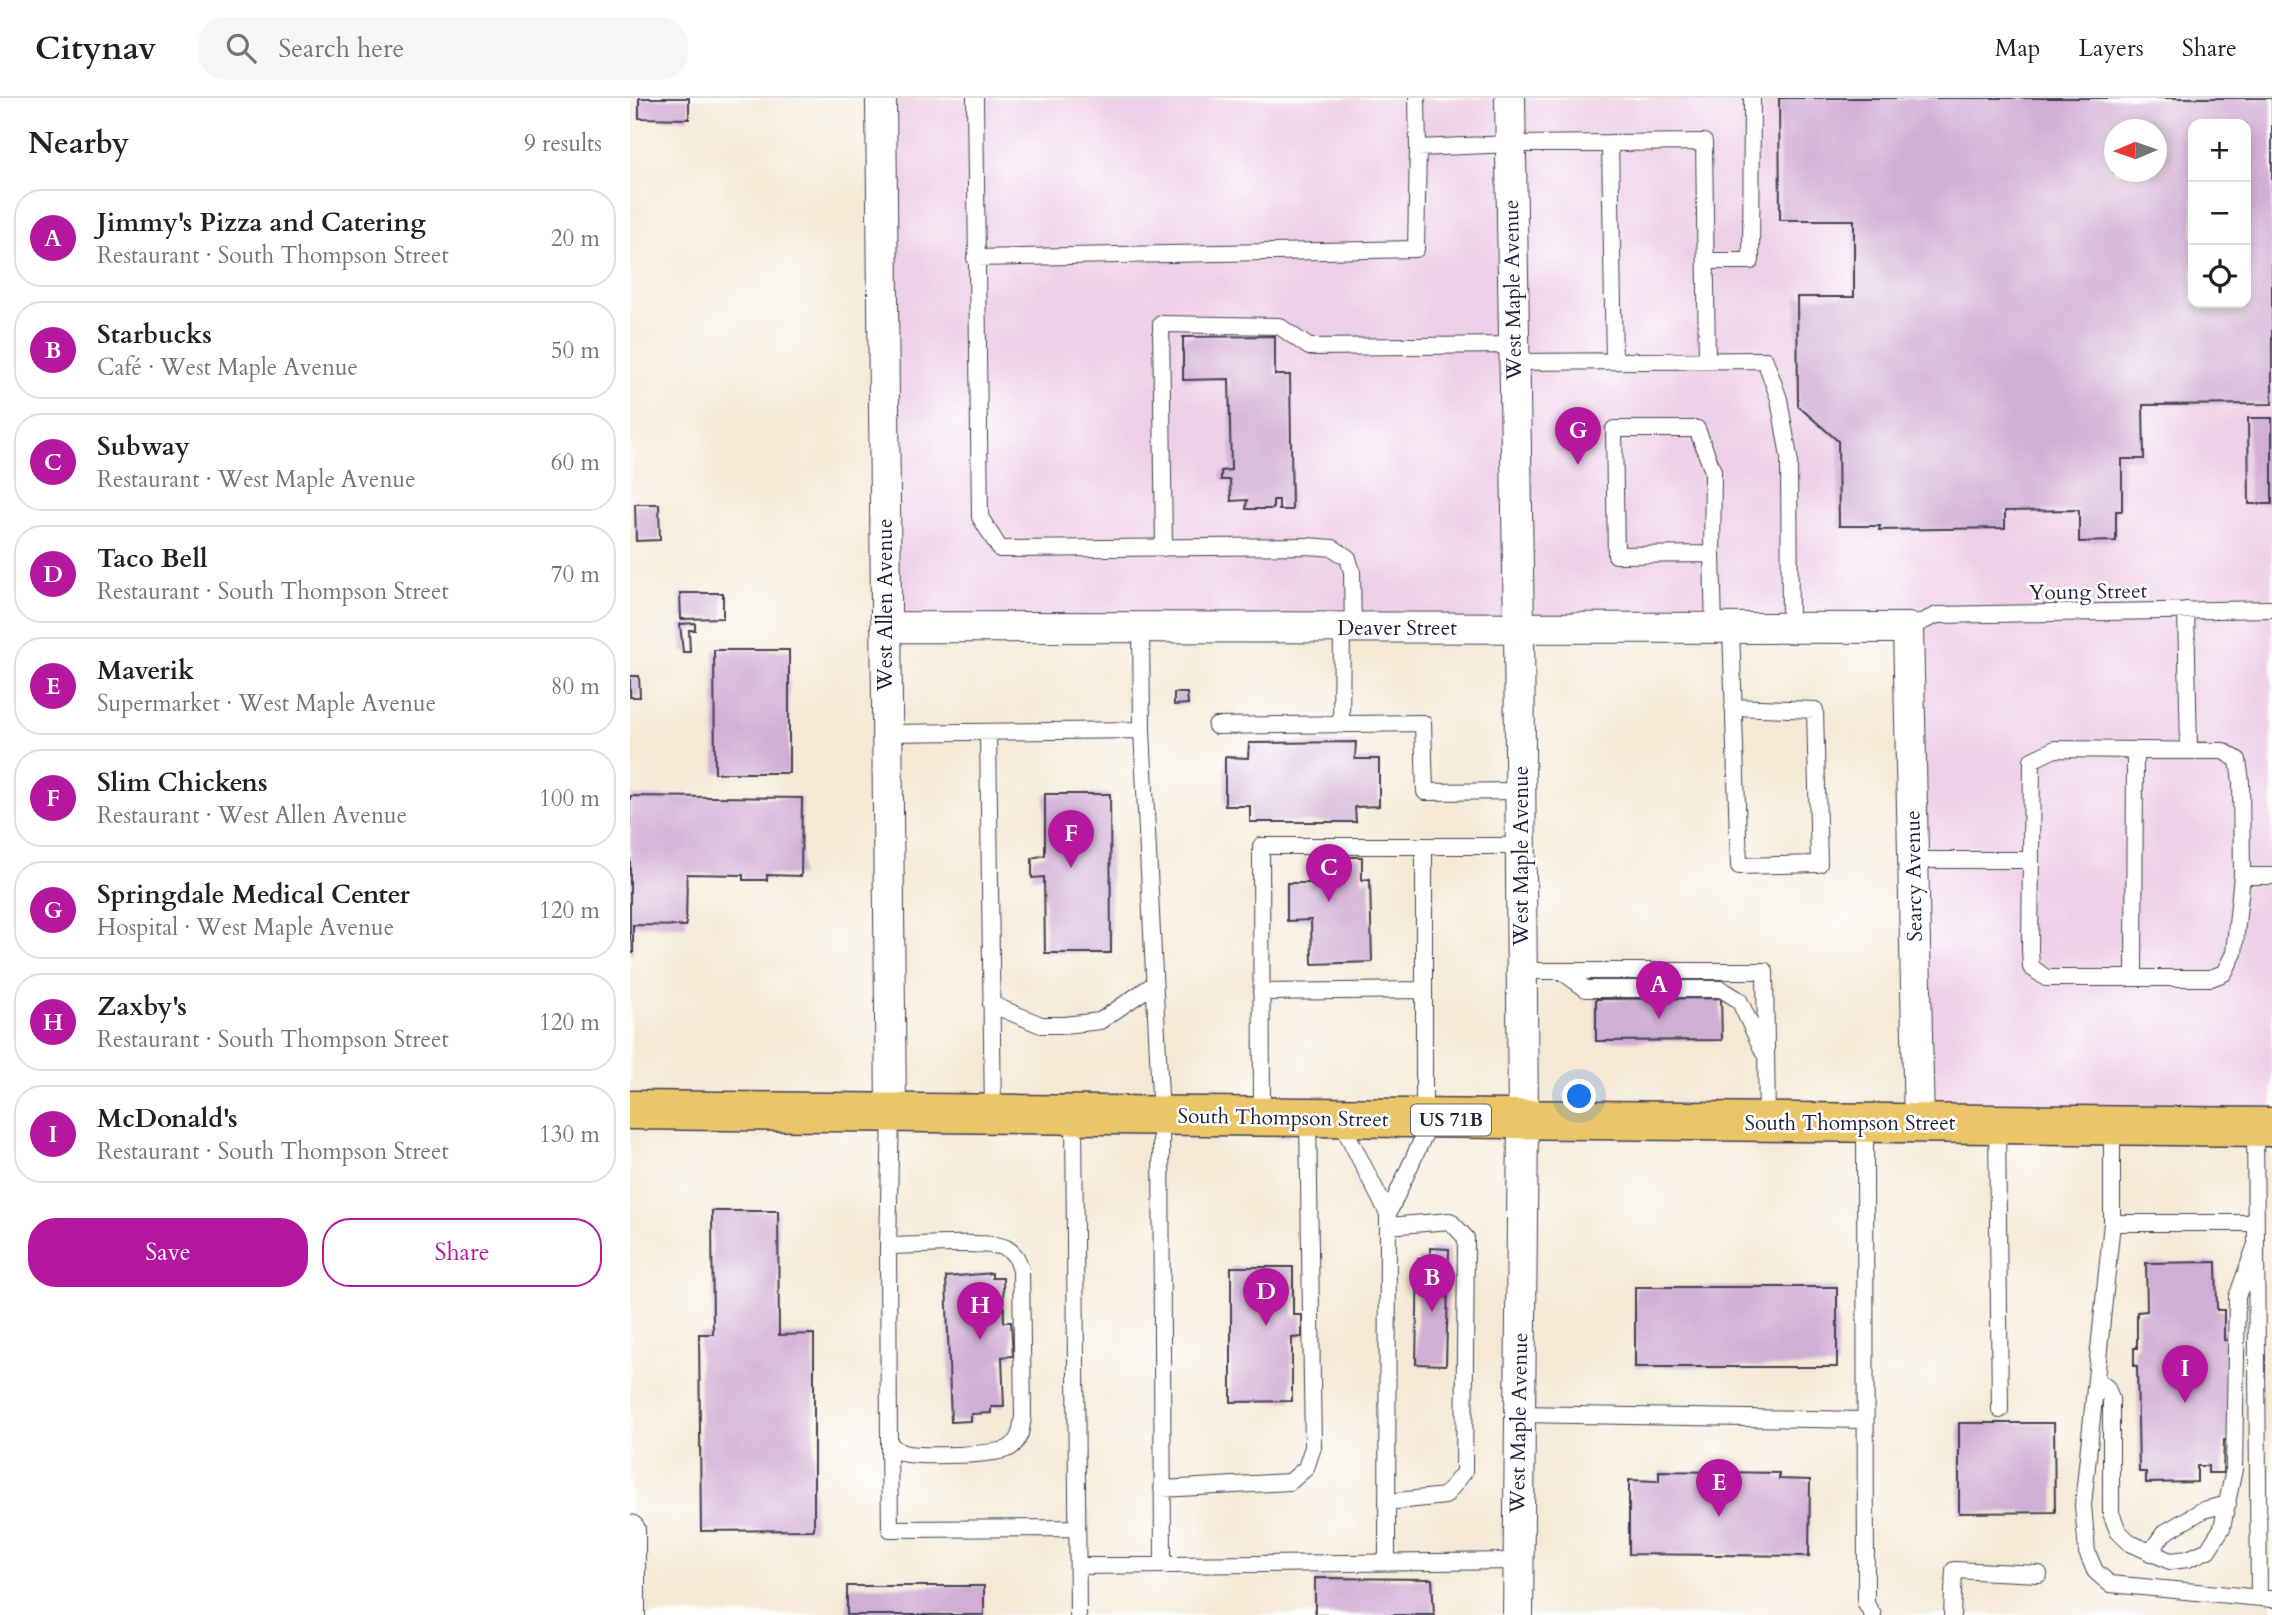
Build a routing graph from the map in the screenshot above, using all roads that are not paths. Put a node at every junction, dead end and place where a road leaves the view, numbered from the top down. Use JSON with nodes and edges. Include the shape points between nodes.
{"nodes":[{"id":1,"x":881,"y":98,"type":"edge"},
{"id":2,"x":975,"y":98,"type":"edge"},
{"id":3,"x":1417,"y":98,"type":"edge"},
{"id":4,"x":1510,"y":98,"type":"edge"},
{"id":5,"x":1752,"y":98,"type":"edge"},
{"id":6,"x":1610,"y":143,"type":"junction"},
{"id":7,"x":1511,"y":144,"type":"junction"},
{"id":8,"x":1418,"y":148,"type":"junction"},
{"id":9,"x":975,"y":258,"type":"junction"},
{"id":10,"x":1706,"y":261,"type":"junction"},
{"id":11,"x":1514,"y":354,"type":"junction"},
{"id":12,"x":1707,"y":360,"type":"junction"},
{"id":13,"x":1614,"y":361,"type":"junction"},
{"id":14,"x":1164,"y":548,"type":"junction"},
{"id":15,"x":1712,"y":554,"type":"junction"},
{"id":16,"x":2272,"y":609,"type":"edge"},
{"id":17,"x":2186,"y":610,"type":"junction"},
{"id":18,"x":886,"y":628,"type":"junction"},
{"id":19,"x":1141,"y":628,"type":"junction"},
{"id":20,"x":1348,"y":628,"type":"junction"},
{"id":21,"x":1519,"y":628,"type":"junction"},
{"id":22,"x":1723,"y":628,"type":"junction"},
{"id":23,"x":1790,"y":628,"type":"junction"},
{"id":24,"x":1908,"y":628,"type":"junction"},
{"id":25,"x":1733,"y":707,"type":"junction"},
{"id":26,"x":1341,"y":724,"type":"junction"},
{"id":27,"x":1216,"y":726,"type":"dead end"},
{"id":28,"x":1142,"y":730,"type":"junction"},
{"id":29,"x":988,"y":732,"type":"junction"},
{"id":30,"x":886,"y":733,"type":"junction"},
{"id":31,"x":2135,"y":750,"type":"junction"},
{"id":32,"x":2189,"y":750,"type":"junction"},
{"id":33,"x":1521,"y":791,"type":"junction"},
{"id":34,"x":1424,"y":846,"type":"junction"},
{"id":35,"x":1521,"y":846,"type":"junction"},
{"id":36,"x":1913,"y":860,"type":"junction"},
{"id":37,"x":2030,"y":860,"type":"junction"},
{"id":38,"x":2242,"y":876,"type":"junction"},
{"id":39,"x":2272,"y":876,"type":"edge"},
{"id":40,"x":1522,"y":971,"type":"junction"},
{"id":41,"x":1561,"y":971,"type":"junction"},
{"id":42,"x":2134,"y":978,"type":"junction"},
{"id":43,"x":1154,"y":984,"type":"junction"},
{"id":44,"x":1424,"y":990,"type":"junction"},
{"id":45,"x":1261,"y":992,"type":"junction"},
{"id":46,"x":991,"y":1004,"type":"junction"},
{"id":47,"x":1766,"y":1059,"type":"junction"},
{"id":48,"x":630,"y":1110,"type":"edge"},
{"id":49,"x":891,"y":1113,"type":"junction"},
{"id":50,"x":993,"y":1115,"type":"junction"},
{"id":51,"x":1074,"y":1116,"type":"junction"},
{"id":52,"x":1161,"y":1116,"type":"junction"},
{"id":53,"x":1262,"y":1118,"type":"junction"},
{"id":54,"x":1324,"y":1118,"type":"junction"},
{"id":55,"x":1428,"y":1120,"type":"junction"},
{"id":56,"x":1523,"y":1121,"type":"junction"},
{"id":57,"x":1767,"y":1123,"type":"junction"},
{"id":58,"x":1865,"y":1124,"type":"junction"},
{"id":59,"x":1920,"y":1124,"type":"junction"},
{"id":60,"x":1997,"y":1125,"type":"junction"},
{"id":61,"x":2112,"y":1126,"type":"junction"},
{"id":62,"x":2263,"y":1127,"type":"edge"},
{"id":63,"x":1388,"y":1220,"type":"junction"},
{"id":64,"x":2112,"y":1223,"type":"junction"},
{"id":65,"x":2255,"y":1223,"type":"junction"},
{"id":66,"x":888,"y":1246,"type":"junction"},
{"id":67,"x":2255,"y":1247,"type":"junction"},
{"id":68,"x":2096,"y":1380,"type":"junction"},
{"id":69,"x":2000,"y":1410,"type":"dead end"},
{"id":70,"x":1519,"y":1413,"type":"junction"},
{"id":71,"x":1865,"y":1420,"type":"junction"},
{"id":72,"x":889,"y":1444,"type":"junction"},
{"id":73,"x":1163,"y":1489,"type":"junction"},
{"id":74,"x":1387,"y":1502,"type":"junction"},
{"id":75,"x":2228,"y":1504,"type":"junction"},
{"id":76,"x":1077,"y":1528,"type":"junction"},
{"id":77,"x":630,"y":1530,"type":"edge"},
{"id":78,"x":2150,"y":1553,"type":"junction"},
{"id":79,"x":1387,"y":1561,"type":"junction"},
{"id":80,"x":1518,"y":1561,"type":"junction"},
{"id":81,"x":1163,"y":1564,"type":"junction"},
{"id":82,"x":1078,"y":1566,"type":"junction"},
{"id":83,"x":2039,"y":1574,"type":"dead end"},
{"id":84,"x":2266,"y":1599,"type":"edge"},
{"id":85,"x":630,"y":1615,"type":"edge"},
{"id":86,"x":1078,"y":1615,"type":"edge"},
{"id":87,"x":1518,"y":1615,"type":"edge"},
{"id":88,"x":1873,"y":1615,"type":"edge"},
{"id":89,"x":1952,"y":1615,"type":"edge"}],
"edges":[{"from":1,"to":18,"type":"street","name":"West Allen Avenue"},
{"from":2,"to":9,"type":"lane"},
{"from":3,"to":8,"type":"lane"},
{"from":4,"to":7,"type":"street","name":"West Maple Avenue"},
{"from":5,"to":10,"type":"lane","via":[[1751,261]]},
{"from":6,"to":7,"type":"lane"},
{"from":6,"to":10,"type":"lane","via":[[1704,142]]},
{"from":6,"to":13,"type":"lane"},
{"from":7,"to":8,"type":"lane"},
{"from":7,"to":11,"type":"street","name":"West Maple Avenue"},
{"from":8,"to":9,"type":"lane","via":[[1416,249]]},
{"from":9,"to":14,"type":"lane","via":[[980,517],[1000,549]]},
{"from":10,"to":12,"type":"lane"},
{"from":11,"to":13,"type":"lane"},
{"from":11,"to":14,"type":"lane","via":[[1309,347],[1279,326],[1161,324]]},
{"from":11,"to":21,"type":"street","name":"West Maple Avenue"},
{"from":12,"to":13,"type":"lane"},
{"from":12,"to":23,"type":"lane","via":[[1765,360],[1779,399],[1790,457]]},
{"from":14,"to":20,"type":"lane","via":[[1333,548],[1348,558],[1352,572]]},
{"from":15,"to":15,"type":"lane","via":[[1616,555],[1614,429],[1697,429],[1713,471]]},
{"from":15,"to":22,"type":"lane"},
{"from":16,"to":17,"type":"lane","name":"Young Street"},
{"from":17,"to":24,"type":"lane","name":"Young Street","via":[[1937,615]]},
{"from":17,"to":32,"type":"lane"},
{"from":18,"to":19,"type":"street","name":"Deaver Street"},
{"from":18,"to":30,"type":"street","name":"West Allen Avenue"},
{"from":19,"to":20,"type":"street","name":"Deaver Street"},
{"from":19,"to":28,"type":"lane"},
{"from":20,"to":21,"type":"street","name":"Deaver Street"},
{"from":20,"to":26,"type":"lane"},
{"from":21,"to":22,"type":"street","name":"Deaver Street"},
{"from":21,"to":33,"type":"street","name":"West Maple Avenue"},
{"from":22,"to":23,"type":"street","name":"Deaver Street"},
{"from":22,"to":25,"type":"lane"},
{"from":23,"to":24,"type":"street","name":"Deaver Street"},
{"from":24,"to":36,"type":"street","name":"Searcy Avenue"},
{"from":25,"to":25,"type":"lane","via":[[1815,710],[1819,864],[1738,866]]},
{"from":26,"to":27,"type":"lane"},
{"from":26,"to":33,"type":"lane","via":[[1423,723],[1424,792]]},
{"from":28,"to":29,"type":"lane"},
{"from":28,"to":43,"type":"lane"},
{"from":29,"to":30,"type":"lane"},
{"from":29,"to":46,"type":"lane"},
{"from":30,"to":49,"type":"street","name":"West Allen Avenue"},
{"from":31,"to":32,"type":"lane"},
{"from":31,"to":37,"type":"lane","via":[[2055,749],[2032,760]]},
{"from":31,"to":42,"type":"lane"},
{"from":32,"to":38,"type":"lane","via":[[2222,751],[2238,760]]},
{"from":33,"to":35,"type":"street","name":"West Maple Avenue"},
{"from":34,"to":35,"type":"lane"},
{"from":34,"to":44,"type":"lane"},
{"from":34,"to":45,"type":"lane","via":[[1261,846]]},
{"from":35,"to":40,"type":"street","name":"West Maple Avenue"},
{"from":36,"to":37,"type":"lane"},
{"from":36,"to":59,"type":"street","name":"Searcy Avenue"},
{"from":37,"to":42,"type":"lane","via":[[2031,967],[2046,978]]},
{"from":38,"to":39,"type":"lane"},
{"from":38,"to":42,"type":"lane","via":[[2234,953],[2224,973],[2211,978]]},
{"from":40,"to":41,"type":"lane"},
{"from":40,"to":56,"type":"street","name":"West Maple Avenue"},
{"from":41,"to":47,"type":"lane","via":[[1586,989],[1721,989],[1739,1000]]},
{"from":41,"to":47,"type":"lane","via":[[1765,971]]},
{"from":43,"to":46,"type":"lane","via":[[1100,1021],[1041,1025]]},
{"from":43,"to":52,"type":"lane"},
{"from":44,"to":45,"type":"lane"},
{"from":44,"to":55,"type":"lane"},
{"from":45,"to":53,"type":"lane"},
{"from":46,"to":50,"type":"lane"},
{"from":47,"to":57,"type":"lane"},
{"from":48,"to":49,"type":"main road","name":"South Thompson Street","number":"US 71B"},
{"from":49,"to":50,"type":"main road","name":"South Thompson Street","number":"US 71B"},
{"from":49,"to":66,"type":"lane"},
{"from":50,"to":51,"type":"main road","name":"South Thompson Street","number":"US 71B"},
{"from":51,"to":52,"type":"main road","name":"South Thompson Street","number":"US 71B"},
{"from":51,"to":76,"type":"lane"},
{"from":52,"to":53,"type":"main road","name":"South Thompson Street","number":"US 71B"},
{"from":52,"to":73,"type":"lane"},
{"from":53,"to":54,"type":"main road","name":"South Thompson Street","number":"US 71B"},
{"from":54,"to":55,"type":"main road","name":"South Thompson Street","number":"US 71B"},
{"from":54,"to":63,"type":"lane"},
{"from":54,"to":73,"type":"lane","via":[[1313,1447],[1306,1468],[1290,1482]]},
{"from":55,"to":56,"type":"main road","name":"South Thompson Street","number":"US 71B"},
{"from":55,"to":63,"type":"lane"},
{"from":56,"to":57,"type":"main road","name":"South Thompson Street","number":"US 71B"},
{"from":56,"to":70,"type":"street","name":"West Maple Avenue"},
{"from":57,"to":58,"type":"main road","name":"South Thompson Street","number":"US 71B"},
{"from":58,"to":59,"type":"main road","name":"South Thompson Street","number":"US 71B"},
{"from":58,"to":71,"type":"lane"},
{"from":59,"to":60,"type":"main road","name":"South Thompson Street","number":"US 71B"},
{"from":60,"to":61,"type":"main road","name":"South Thompson Street","number":"US 71B"},
{"from":60,"to":69,"type":"lane"},
{"from":61,"to":62,"type":"main road","name":"South Thompson Street","number":"US 71B"},
{"from":61,"to":64,"type":"lane"},
{"from":62,"to":65,"type":"lane"},
{"from":63,"to":74,"type":"lane"},
{"from":63,"to":74,"type":"lane","via":[[1450,1221],[1466,1238],[1466,1252],[1464,1472],[1445,1496]]},
{"from":64,"to":65,"type":"lane"},
{"from":64,"to":68,"type":"lane"},
{"from":65,"to":67,"type":"lane"},
{"from":66,"to":72,"type":"lane"},
{"from":66,"to":72,"type":"lane","via":[[987,1244],[1017,1256],[1023,1417],[1020,1436],[999,1452],[917,1455]]},
{"from":67,"to":75,"type":"lane","via":[[2237,1297],[2234,1469]]},
{"from":67,"to":84,"type":"lane"},
{"from":68,"to":78,"type":"lane","via":[[2107,1388],[2110,1399],[2111,1513],[2118,1531]]},
{"from":68,"to":84,"type":"lane","via":[[2083,1505],[2087,1552],[2095,1571],[2110,1584]]},
{"from":70,"to":71,"type":"lane"},
{"from":70,"to":80,"type":"street","name":"West Maple Avenue"},
{"from":71,"to":88,"type":"lane","via":[[1866,1604]]},
{"from":72,"to":76,"type":"lane","via":[[890,1529]]},
{"from":73,"to":81,"type":"lane"},
{"from":74,"to":79,"type":"lane"},
{"from":75,"to":78,"type":"lane","via":[[2203,1510],[2164,1533]]},
{"from":75,"to":78,"type":"lane","via":[[2222,1528],[2208,1550],[2170,1561]]},
{"from":76,"to":82,"type":"lane"},
{"from":77,"to":85,"type":"street"},
{"from":79,"to":80,"type":"lane"},
{"from":79,"to":81,"type":"lane"},
{"from":80,"to":87,"type":"street","name":"West Maple Avenue"},
{"from":81,"to":82,"type":"lane"},
{"from":82,"to":86,"type":"lane"},
{"from":83,"to":89,"type":"lane","via":[[1954,1570]]}]}
